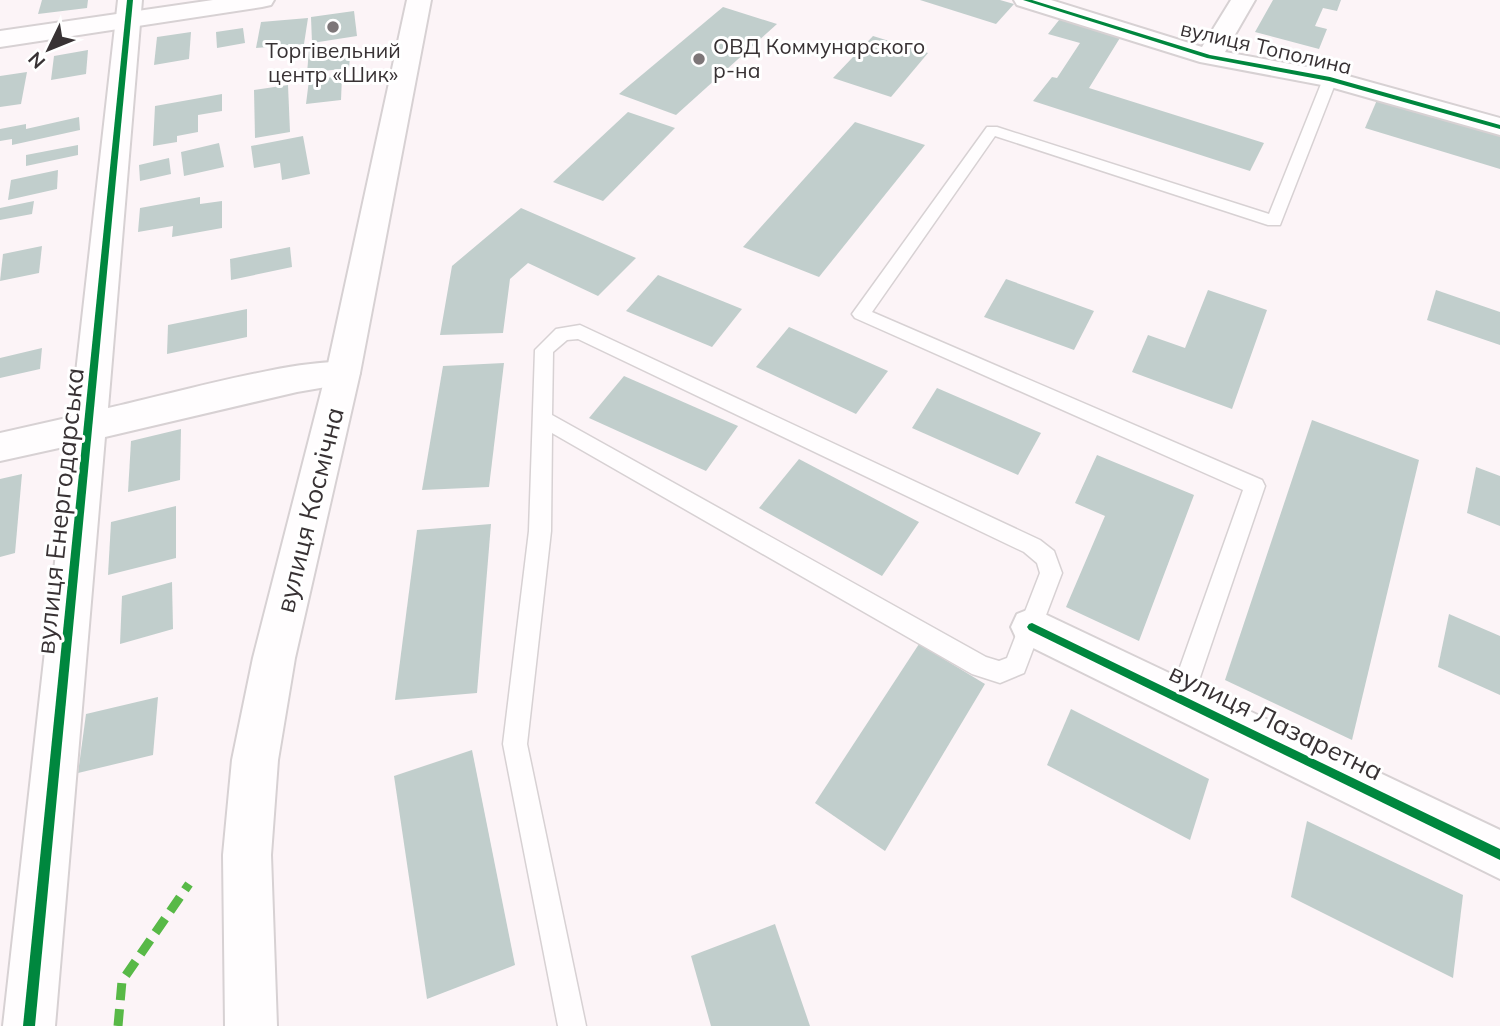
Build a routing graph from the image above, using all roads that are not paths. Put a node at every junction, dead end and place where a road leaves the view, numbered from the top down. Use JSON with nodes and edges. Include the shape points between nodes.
{"nodes":[{"id":1,"x":262,"y":0,"type":"edge"},
{"id":2,"x":419,"y":0,"type":"edge"},
{"id":3,"x":1026,"y":0,"type":"edge"},
{"id":4,"x":1243,"y":0,"type":"edge"},
{"id":5,"x":129,"y":9,"type":"edge"},
{"id":6,"x":0,"y":39,"type":"edge"},
{"id":7,"x":1209,"y":57,"type":"junction"},
{"id":8,"x":1330,"y":79,"type":"junction"},
{"id":9,"x":1500,"y":127,"type":"edge"},
{"id":10,"x":343,"y":373,"type":"junction"},
{"id":11,"x":543,"y":419,"type":"junction"},
{"id":12,"x":90,"y":427,"type":"junction"},
{"id":13,"x":0,"y":447,"type":"edge"},
{"id":14,"x":1032,"y":627,"type":"junction"},
{"id":15,"x":1181,"y":698,"type":"junction"},
{"id":16,"x":1500,"y":855,"type":"edge"},
{"id":17,"x":29,"y":1026,"type":"edge"},
{"id":18,"x":251,"y":1026,"type":"edge"},
{"id":19,"x":572,"y":1026,"type":"edge"}],
"edges":[{"from":1,"to":5,"type":"street"},
{"from":2,"to":10,"type":"street","name":"вулиця Космічна"},
{"from":3,"to":7,"type":"street","name":"вулиця Тополина"},
{"from":4,"to":7,"type":"street"},
{"from":5,"to":6,"type":"street"},
{"from":5,"to":12,"type":"street","name":"вулиця Енергодарська"},
{"from":7,"to":8,"type":"street","name":"вулиця Тополина"},
{"from":8,"to":9,"type":"street","name":"вулиця Тополина"},
{"from":8,"to":15,"type":"lane","via":[[1275,221],[992,131],[861,314],[1255,486]]},
{"from":10,"to":12,"type":"street","via":[[297,379]]},
{"from":10,"to":18,"type":"street","name":"вулиця Космічна","via":[[274,658],[255,760],[247,855]]},
{"from":11,"to":14,"type":"lane","via":[[980,666],[1000,672],[1016,665]]},
{"from":11,"to":14,"type":"lane","via":[[544,349],[562,334],[580,332],[1031,546],[1046,558],[1051,573]]},
{"from":11,"to":19,"type":"lane","via":[[540,531],[515,744]]},
{"from":12,"to":13,"type":"street"},
{"from":12,"to":17,"type":"street","name":"вулиця Енергодарська"},
{"from":14,"to":15,"type":"street","name":"вулиця Лазаретна"},
{"from":15,"to":16,"type":"street","name":"вулиця Лазаретна"}]}
